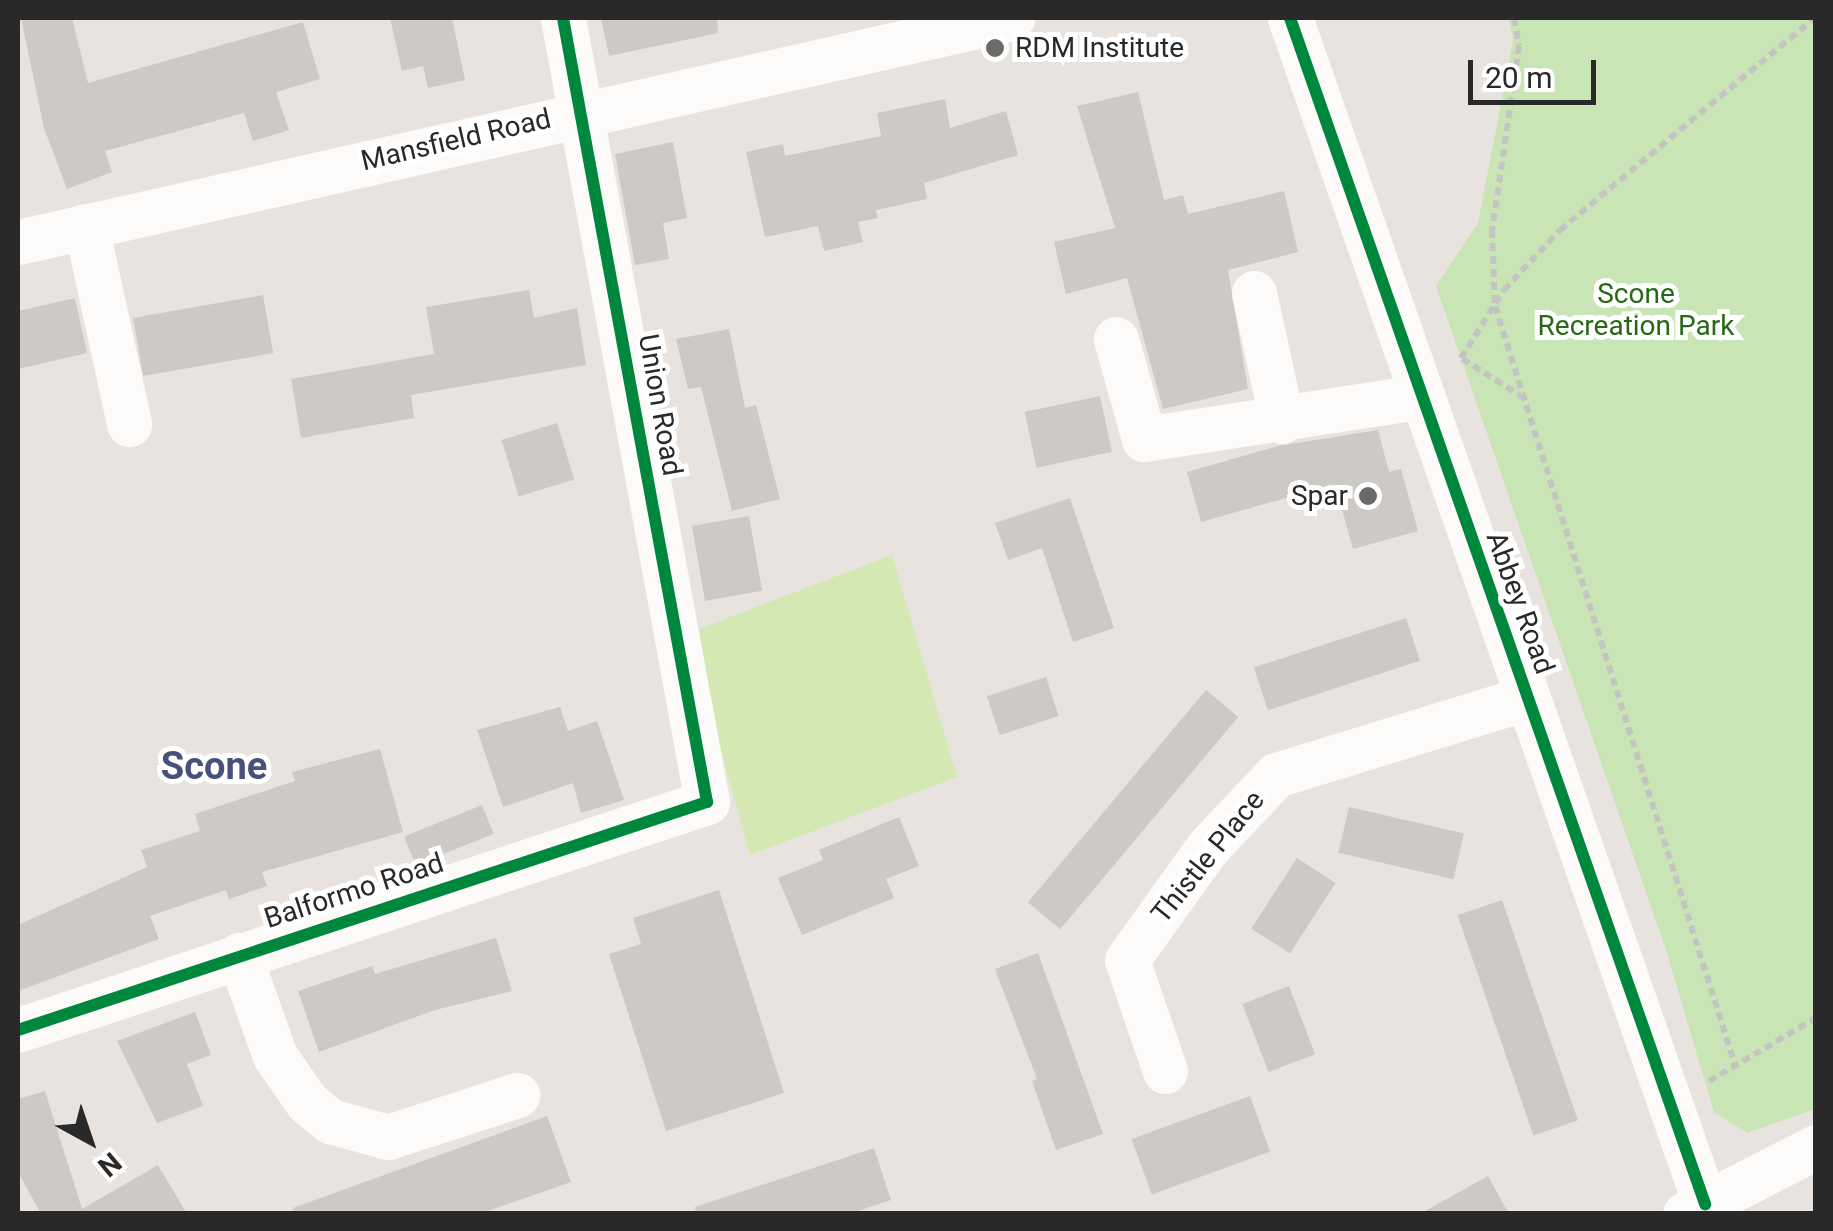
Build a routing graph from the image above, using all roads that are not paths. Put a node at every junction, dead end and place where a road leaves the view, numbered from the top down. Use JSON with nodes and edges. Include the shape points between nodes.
{"nodes":[{"id":1,"x":563,"y":18,"type":"edge"},
{"id":2,"x":1012,"y":18,"type":"edge"},
{"id":3,"x":1290,"y":18,"type":"edge"},
{"id":4,"x":581,"y":111,"type":"junction"},
{"id":5,"x":86,"y":226,"type":"junction"},
{"id":6,"x":18,"y":242,"type":"edge"},
{"id":7,"x":1254,"y":293,"type":"dead end"},
{"id":8,"x":1116,"y":339,"type":"dead end"},
{"id":9,"x":1420,"y":397,"type":"junction"},
{"id":10,"x":1282,"y":420,"type":"junction"},
{"id":11,"x":129,"y":424,"type":"dead end"},
{"id":12,"x":1527,"y":698,"type":"junction"},
{"id":13,"x":708,"y":802,"type":"joint"},
{"id":14,"x":239,"y":955,"type":"junction"},
{"id":15,"x":18,"y":1030,"type":"edge"},
{"id":16,"x":1165,"y":1071,"type":"dead end"},
{"id":17,"x":516,"y":1095,"type":"dead end"},
{"id":18,"x":1816,"y":1147,"type":"edge"},
{"id":19,"x":1753,"y":1199,"type":"edge"},
{"id":20,"x":1695,"y":1209,"type":"edge"}],
"edges":[{"from":1,"to":4,"type":"street","name":"Union Road"},
{"from":2,"to":4,"type":"street","name":"Mansfield Road"},
{"from":3,"to":9,"type":"street","name":"Abbey Road"},
{"from":4,"to":5,"type":"street","name":"Mansfield Road"},
{"from":4,"to":13,"type":"street","name":"Union Road"},
{"from":5,"to":6,"type":"street","name":"Mansfield Road"},
{"from":5,"to":11,"type":"street"},
{"from":7,"to":10,"type":"street"},
{"from":8,"to":10,"type":"street","via":[[1144,440]]},
{"from":9,"to":10,"type":"street"},
{"from":9,"to":12,"type":"street","name":"Abbey Road"},
{"from":12,"to":16,"type":"street","name":"Thistle Place","via":[[1276,775],[1208,847],[1127,960]]},
{"from":12,"to":20,"type":"street","name":"Abbey Road"},
{"from":13,"to":14,"type":"street","name":"Balformo Road"},
{"from":14,"to":15,"type":"street","name":"Balformo Road"},
{"from":14,"to":17,"type":"street","via":[[275,1056],[289,1081],[330,1121],[388,1137]]},
{"from":18,"to":19,"type":"street"},
{"from":19,"to":20,"type":"street"}]}
